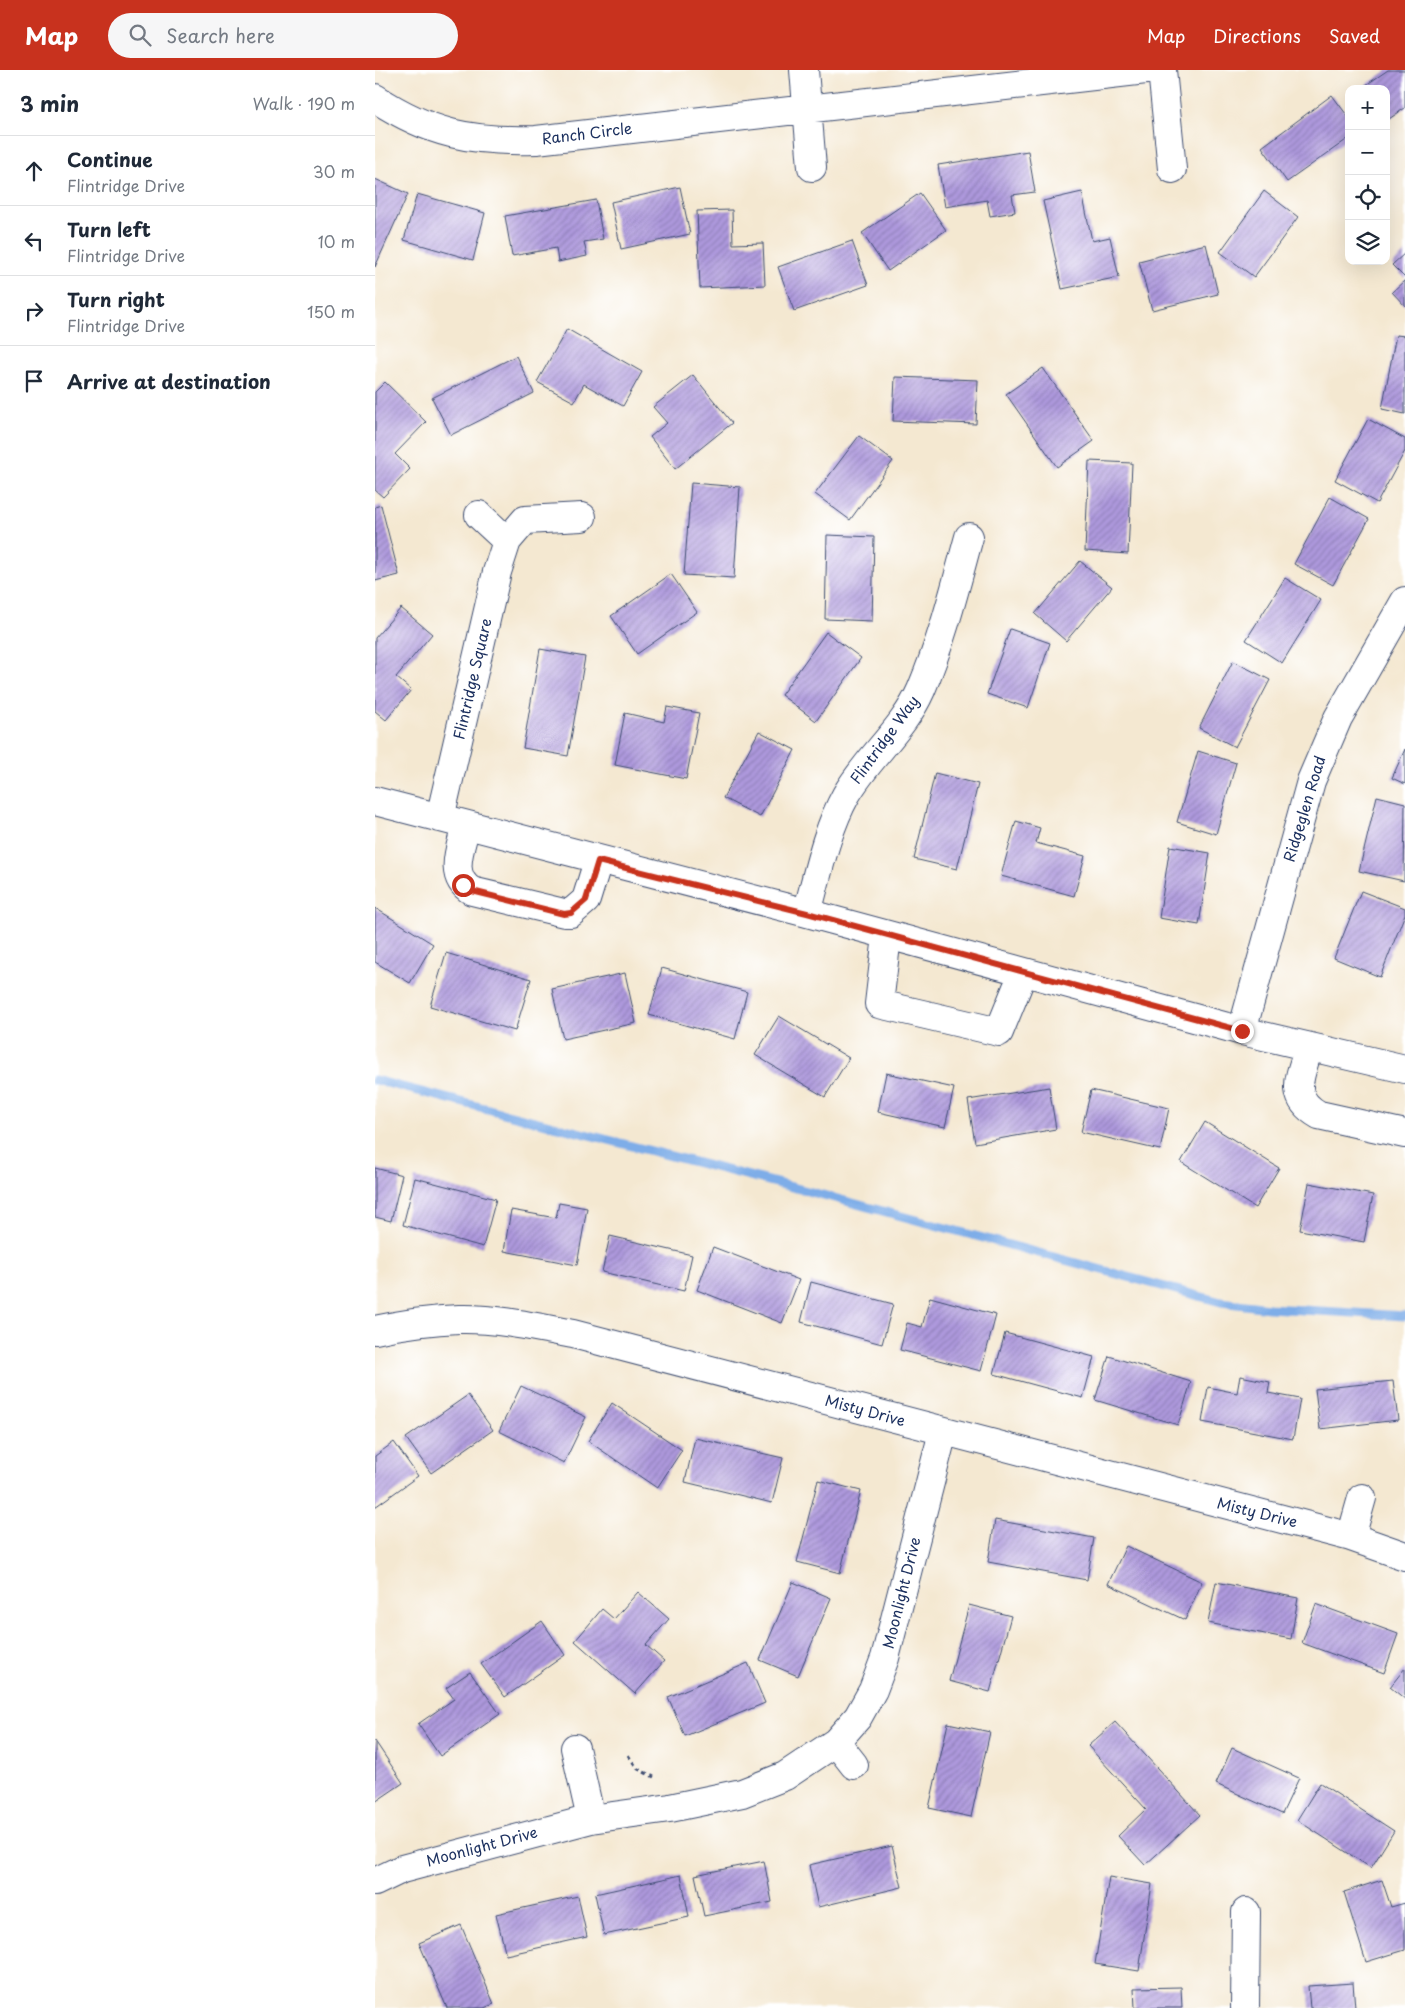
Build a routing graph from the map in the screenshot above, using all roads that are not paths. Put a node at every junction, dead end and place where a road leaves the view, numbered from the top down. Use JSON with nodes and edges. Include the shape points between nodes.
{"nodes":[{"id":1,"x":804,"y":70,"type":"edge"},
{"id":2,"x":1146,"y":70,"type":"edge"},
{"id":3,"x":1162,"y":70,"type":"edge"},
{"id":4,"x":375,"y":98,"type":"edge"},
{"id":5,"x":807,"y":107,"type":"junction"},
{"id":6,"x":812,"y":167,"type":"dead end"},
{"id":7,"x":1172,"y":169,"type":"dead end"},
{"id":8,"x":479,"y":515,"type":"dead end"},
{"id":9,"x":582,"y":517,"type":"dead end"},
{"id":10,"x":969,"y":537,"type":"dead end"},
{"id":11,"x":507,"y":541,"type":"junction"},
{"id":12,"x":1405,"y":602,"type":"edge"},
{"id":13,"x":375,"y":801,"type":"edge"},
{"id":14,"x":440,"y":818,"type":"junction"},
{"id":15,"x":466,"y":825,"type":"junction"},
{"id":16,"x":598,"y":861,"type":"junction"},
{"id":17,"x":807,"y":913,"type":"junction"},
{"id":18,"x":887,"y":936,"type":"junction"},
{"id":19,"x":1023,"y":973,"type":"junction"},
{"id":20,"x":1242,"y":1031,"type":"junction"},
{"id":21,"x":1309,"y":1047,"type":"junction"},
{"id":22,"x":1405,"y":1069,"type":"edge"},
{"id":23,"x":1405,"y":1134,"type":"edge"},
{"id":24,"x":375,"y":1330,"type":"edge"},
{"id":25,"x":943,"y":1432,"type":"junction"},
{"id":26,"x":1362,"y":1498,"type":"dead end"},
{"id":27,"x":1351,"y":1537,"type":"junction"},
{"id":28,"x":1405,"y":1556,"type":"edge"},
{"id":29,"x":836,"y":1742,"type":"junction"},
{"id":30,"x":575,"y":1748,"type":"dead end"},
{"id":31,"x":855,"y":1765,"type":"dead end"},
{"id":32,"x":591,"y":1819,"type":"junction"},
{"id":33,"x":375,"y":1882,"type":"edge"},
{"id":34,"x":1246,"y":1912,"type":"dead end"},
{"id":35,"x":1245,"y":2008,"type":"edge"}],
"edges":[{"from":1,"to":5,"type":"street"},
{"from":2,"to":5,"type":"street","name":"Ranch Circle"},
{"from":3,"to":7,"type":"street"},
{"from":4,"to":5,"type":"street","name":"Ranch Circle","via":[[396,112],[430,127],[497,141],[536,140]]},
{"from":5,"to":6,"type":"street"},
{"from":8,"to":11,"type":"street"},
{"from":9,"to":11,"type":"street","name":"Flintridge Square","via":[[525,520]]},
{"from":10,"to":17,"type":"street","name":"Flintridge Way","via":[[953,598],[921,691],[901,723],[871,758],[830,828]]},
{"from":11,"to":14,"type":"street","name":"Flintridge Square"},
{"from":12,"to":20,"type":"street","name":"Ridgeglen Road","via":[[1338,718],[1311,781]]},
{"from":13,"to":14,"type":"street"},
{"from":14,"to":15,"type":"street"},
{"from":15,"to":16,"type":"street"},
{"from":15,"to":16,"type":"street","via":[[456,867],[463,885],[472,891],[571,913],[586,900]]},
{"from":16,"to":17,"type":"street"},
{"from":17,"to":18,"type":"street"},
{"from":18,"to":19,"type":"street"},
{"from":18,"to":19,"type":"street","via":[[879,1004],[999,1032]]},
{"from":19,"to":20,"type":"street"},
{"from":20,"to":21,"type":"street"},
{"from":21,"to":22,"type":"street"},
{"from":21,"to":23,"type":"street","via":[[1297,1088],[1308,1109],[1319,1115]]},
{"from":24,"to":25,"type":"street","name":"Misty Drive","via":[[460,1319],[519,1324],[573,1334]]},
{"from":25,"to":27,"type":"street","name":"Misty Drive"},
{"from":25,"to":29,"type":"street","name":"Moonlight Drive","via":[[885,1658],[858,1717]]},
{"from":26,"to":27,"type":"street"},
{"from":27,"to":28,"type":"street","name":"Misty Drive"},
{"from":29,"to":31,"type":"street"},
{"from":29,"to":32,"type":"street","name":"Moonlight Drive","via":[[785,1776],[742,1793],[670,1808]]},
{"from":30,"to":32,"type":"street"},
{"from":32,"to":33,"type":"street","name":"Moonlight Drive","via":[[402,1869]]},
{"from":34,"to":35,"type":"street"}]}
